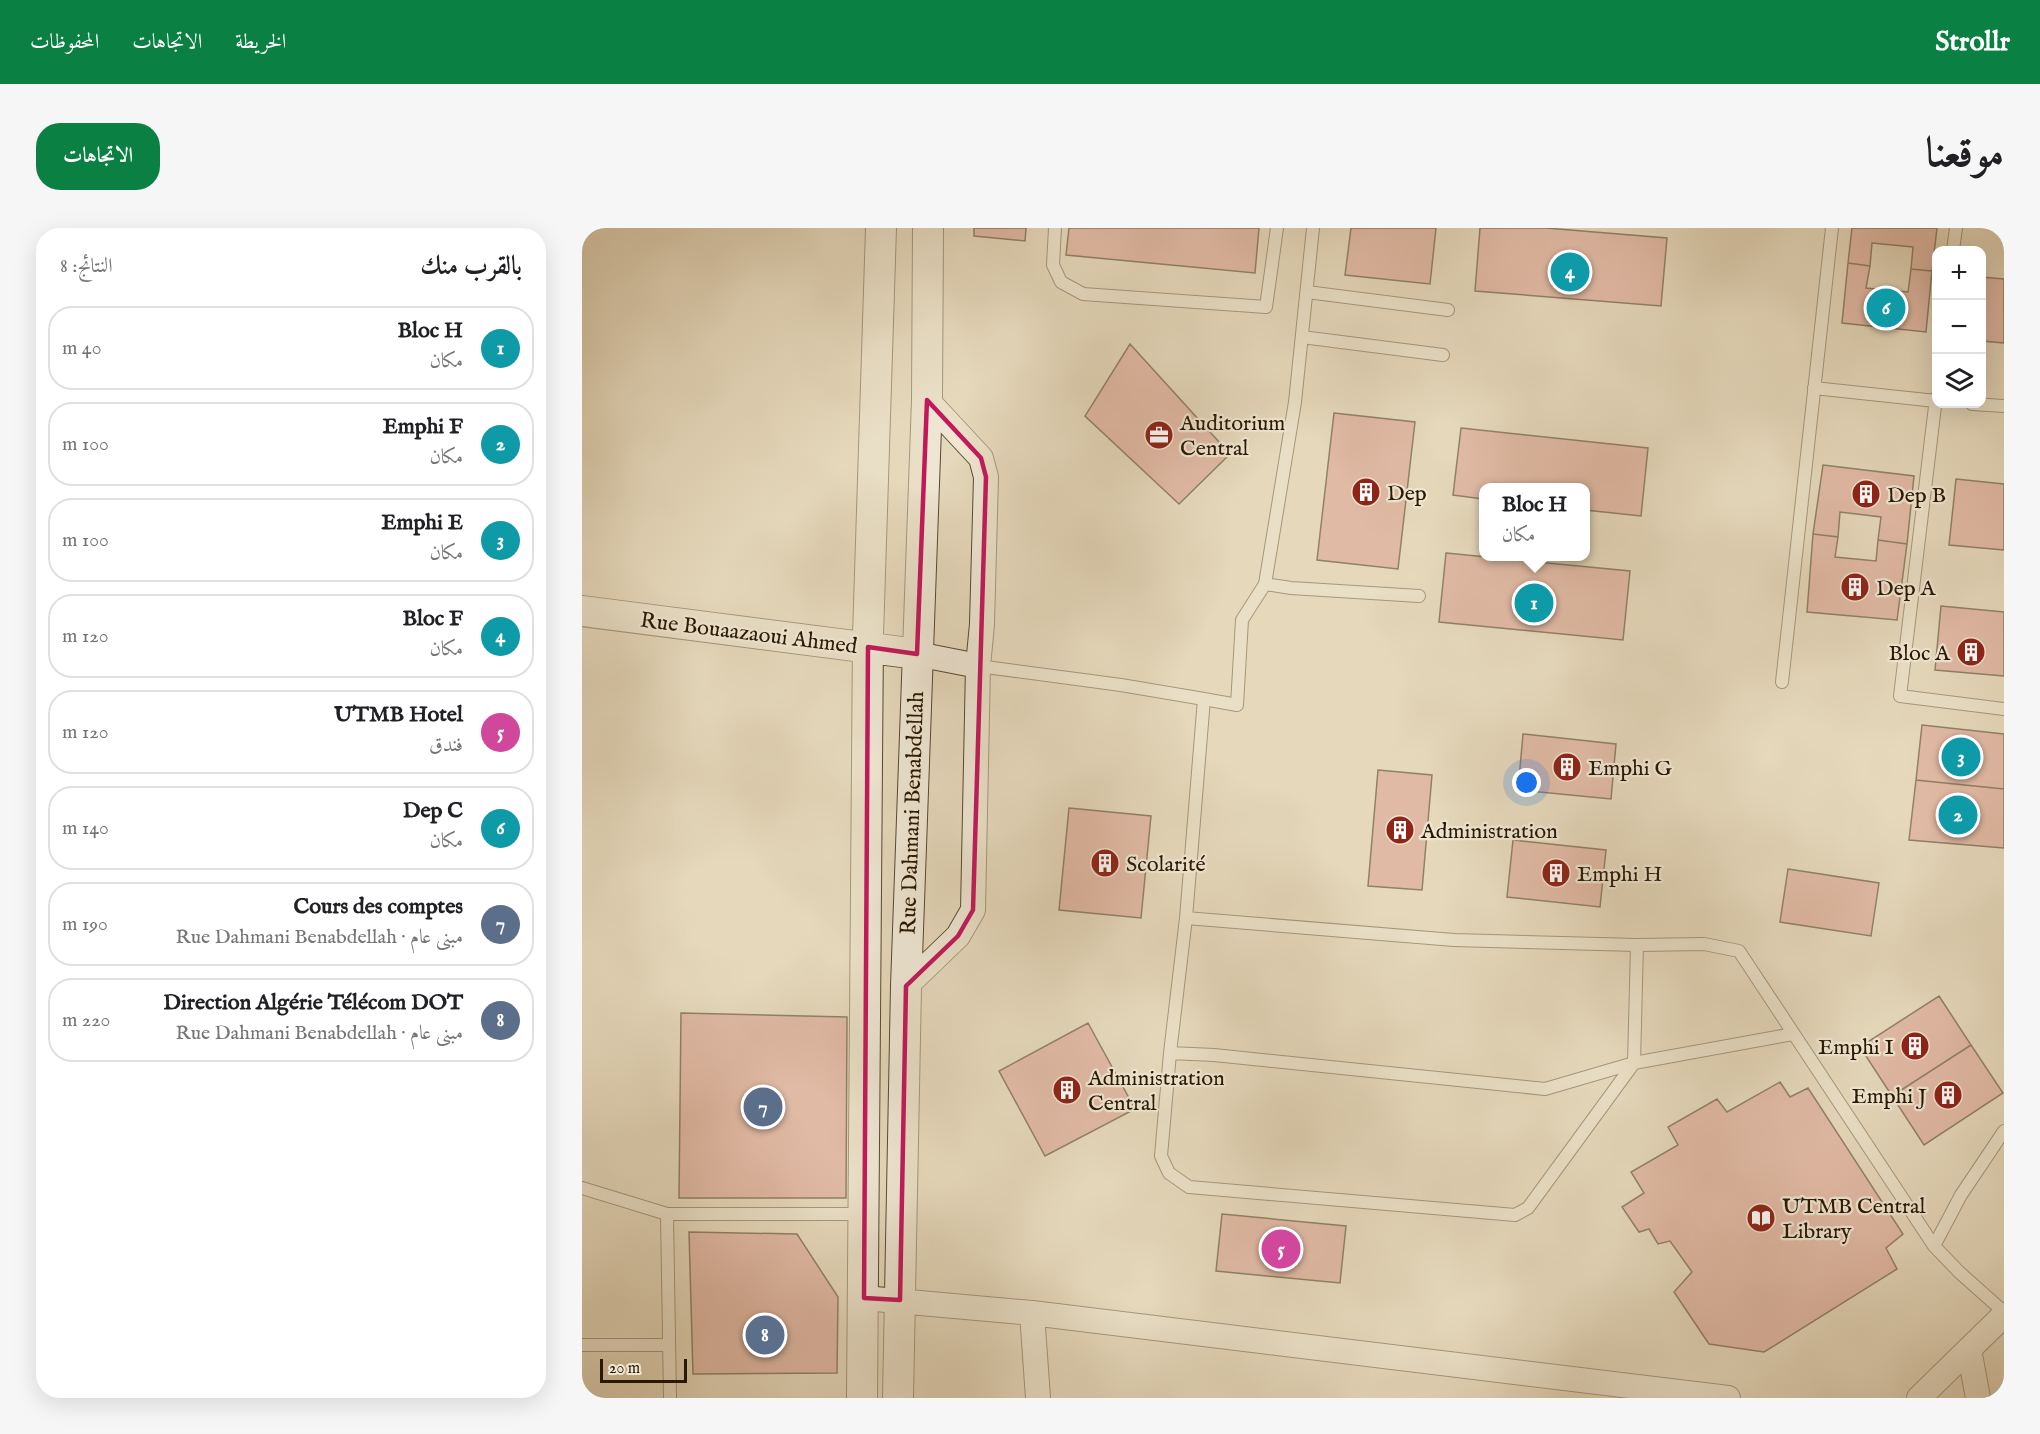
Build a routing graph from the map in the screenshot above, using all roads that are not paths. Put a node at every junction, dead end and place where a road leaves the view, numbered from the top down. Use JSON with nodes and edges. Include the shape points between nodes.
{"nodes":[{"id":1,"x":881,"y":228,"type":"edge"},
{"id":2,"x":928,"y":228,"type":"edge"},
{"id":3,"x":1055,"y":228,"type":"edge"},
{"id":4,"x":1277,"y":228,"type":"edge"},
{"id":5,"x":1313,"y":228,"type":"edge"},
{"id":6,"x":1832,"y":228,"type":"edge"},
{"id":7,"x":1956,"y":228,"type":"edge"},
{"id":8,"x":1954,"y":246,"type":"edge"},
{"id":9,"x":1306,"y":292,"type":"junction"},
{"id":10,"x":1448,"y":310,"type":"dead end"},
{"id":11,"x":1302,"y":337,"type":"junction"},
{"id":12,"x":1443,"y":355,"type":"dead end"},
{"id":13,"x":1814,"y":388,"type":"junction"},
{"id":14,"x":927,"y":400,"type":"junction"},
{"id":15,"x":1932,"y":400,"type":"edge"},
{"id":16,"x":1986,"y":405,"type":"edge"},
{"id":17,"x":2004,"y":406,"type":"edge"},
{"id":18,"x":1935,"y":408,"type":"edge"},
{"id":19,"x":1265,"y":584,"type":"junction"},
{"id":20,"x":1419,"y":596,"type":"dead end"},
{"id":21,"x":582,"y":611,"type":"edge"},
{"id":22,"x":868,"y":647,"type":"junction"},
{"id":23,"x":916,"y":654,"type":"junction"},
{"id":24,"x":978,"y":666,"type":"junction"},
{"id":25,"x":1782,"y":682,"type":"dead end"},
{"id":26,"x":1204,"y":699,"type":"junction"},
{"id":27,"x":2004,"y":709,"type":"edge"},
{"id":28,"x":1186,"y":918,"type":"junction"},
{"id":29,"x":1637,"y":945,"type":"junction"},
{"id":30,"x":906,"y":986,"type":"junction"},
{"id":31,"x":1793,"y":1034,"type":"junction"},
{"id":32,"x":1170,"y":1053,"type":"junction"},
{"id":33,"x":1634,"y":1063,"type":"junction"},
{"id":34,"x":2004,"y":1131,"type":"edge"},
{"id":35,"x":582,"y":1188,"type":"edge"},
{"id":36,"x":667,"y":1214,"type":"junction"},
{"id":37,"x":864,"y":1214,"type":"junction"},
{"id":38,"x":1934,"y":1245,"type":"junction"},
{"id":39,"x":864,"y":1298,"type":"junction"},
{"id":40,"x":900,"y":1300,"type":"junction"},
{"id":41,"x":1032,"y":1313,"type":"junction"},
{"id":42,"x":2004,"y":1314,"type":"edge"},
{"id":43,"x":582,"y":1345,"type":"edge"},
{"id":44,"x":669,"y":1345,"type":"junction"},
{"id":45,"x":1969,"y":1349,"type":"junction"},
{"id":46,"x":1620,"y":1391,"type":"edge"},
{"id":47,"x":1714,"y":1397,"type":"edge"},
{"id":48,"x":670,"y":1398,"type":"edge"},
{"id":49,"x":862,"y":1398,"type":"edge"},
{"id":50,"x":898,"y":1398,"type":"edge"},
{"id":51,"x":1038,"y":1398,"type":"edge"},
{"id":52,"x":1919,"y":1398,"type":"edge"},
{"id":53,"x":1978,"y":1398,"type":"edge"}],
"edges":[{"from":1,"to":22,"type":"street","name":"Rue Dahmani Benabdellah"},
{"from":2,"to":14,"type":"street","name":"Rue Dahmani Benabdellah"},
{"from":3,"to":4,"type":"lane","via":[[1053,265],[1061,282],[1083,294],[1266,308]]},
{"from":5,"to":9,"type":"lane"},
{"from":6,"to":13,"type":"lane"},
{"from":7,"to":8,"type":"lane"},
{"from":9,"to":10,"type":"lane"},
{"from":9,"to":11,"type":"lane"},
{"from":11,"to":12,"type":"lane"},
{"from":11,"to":19,"type":"lane"},
{"from":13,"to":15,"type":"lane"},
{"from":13,"to":25,"type":"lane"},
{"from":14,"to":23,"type":"street","name":"Rue Dahmani Benabdellah"},
{"from":14,"to":24,"type":"street","via":[[981,458],[986,477]]},
{"from":16,"to":17,"type":"lane"},
{"from":18,"to":27,"type":"lane","via":[[1900,696]]},
{"from":19,"to":20,"type":"lane"},
{"from":19,"to":26,"type":"lane","via":[[1242,620],[1237,705]]},
{"from":21,"to":22,"type":"street","name":"Rue Bouaazaoui Ahmed"},
{"from":22,"to":23,"type":"street","name":"Rue Bouaazaoui Ahmed"},
{"from":22,"to":37,"type":"street","name":"Rue Dahmani Benabdellah"},
{"from":23,"to":24,"type":"street"},
{"from":23,"to":30,"type":"street","name":"Rue Dahmani Benabdellah"},
{"from":24,"to":26,"type":"lane"},
{"from":24,"to":30,"type":"street","via":[[973,910],[958,936]]},
{"from":26,"to":28,"type":"lane"},
{"from":28,"to":29,"type":"lane","via":[[1454,940]]},
{"from":28,"to":32,"type":"lane"},
{"from":29,"to":31,"type":"lane","via":[[1704,944],[1739,951]]},
{"from":29,"to":33,"type":"lane"},
{"from":30,"to":40,"type":"street","name":"Rue Dahmani Benabdellah"},
{"from":31,"to":33,"type":"lane"},
{"from":31,"to":38,"type":"lane"},
{"from":32,"to":33,"type":"lane","via":[[1545,1089]]},
{"from":32,"to":33,"type":"lane","via":[[1161,1156],[1169,1173],[1189,1187],[1515,1215],[1528,1208]]},
{"from":34,"to":38,"type":"lane"},
{"from":35,"to":36,"type":"lane"},
{"from":36,"to":37,"type":"lane"},
{"from":36,"to":44,"type":"lane"},
{"from":37,"to":39,"type":"street","name":"Rue Dahmani Benabdellah"},
{"from":38,"to":42,"type":"lane"},
{"from":39,"to":40,"type":"street"},
{"from":39,"to":49,"type":"street","name":"Rue Dahmani Benabdellah"},
{"from":40,"to":41,"type":"street"},
{"from":40,"to":50,"type":"street","name":"Rue Dahmani Benabdellah"},
{"from":41,"to":46,"type":"street"},
{"from":41,"to":51,"type":"street"},
{"from":42,"to":45,"type":"street"},
{"from":43,"to":44,"type":"lane"},
{"from":44,"to":48,"type":"lane"},
{"from":45,"to":52,"type":"street"},
{"from":45,"to":53,"type":"street"},
{"from":46,"to":47,"type":"street"}]}
